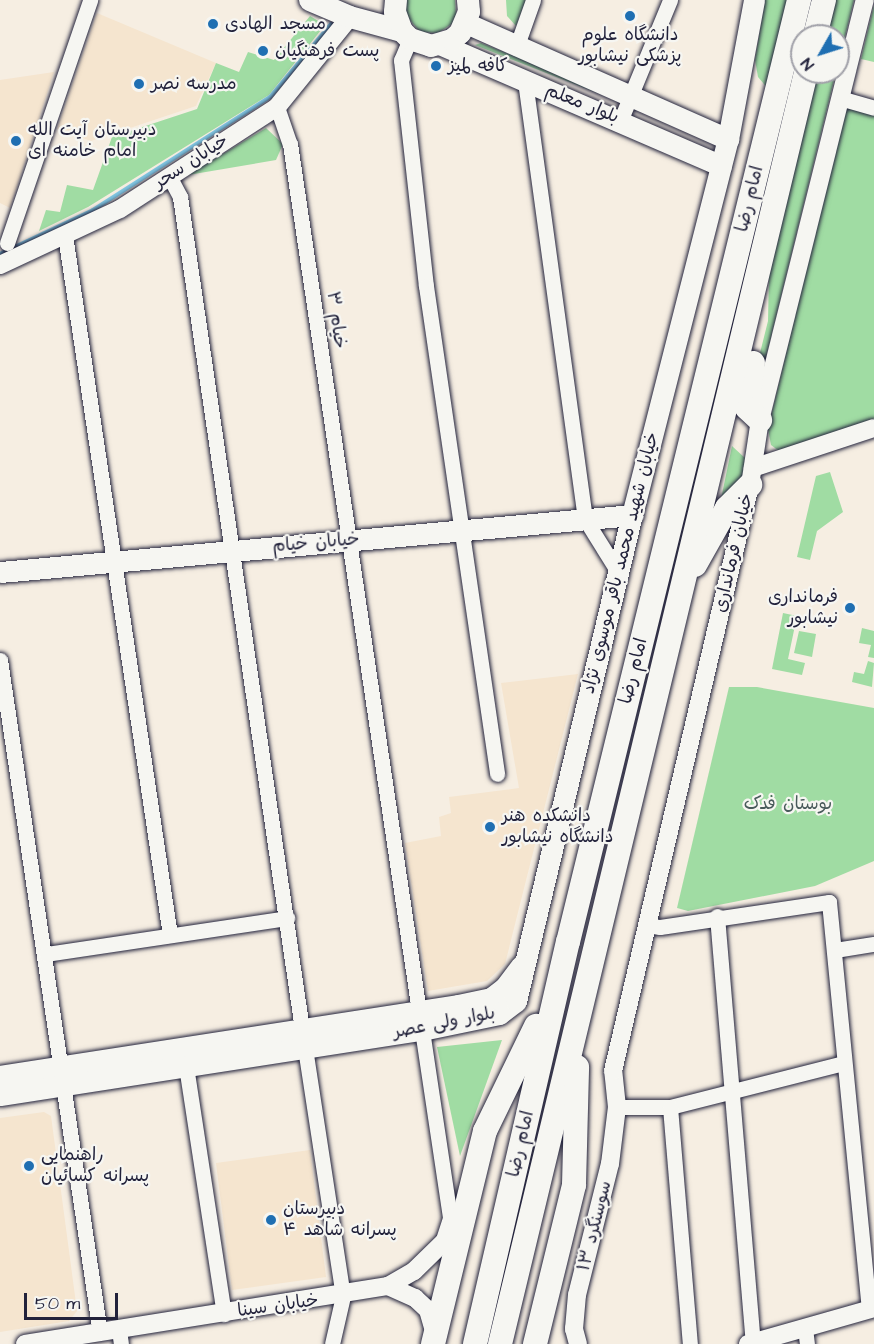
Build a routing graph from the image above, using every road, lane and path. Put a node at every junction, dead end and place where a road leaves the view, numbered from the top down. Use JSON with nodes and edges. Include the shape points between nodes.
{"nodes":[{"id":1,"x":90,"y":0,"type":"edge"},
{"id":2,"x":309,"y":0,"type":"edge"},
{"id":3,"x":396,"y":0,"type":"edge"},
{"id":4,"x":533,"y":0,"type":"edge"},
{"id":5,"x":670,"y":0,"type":"edge"},
{"id":6,"x":754,"y":0,"type":"edge"},
{"id":7,"x":799,"y":0,"type":"edge"},
{"id":8,"x":824,"y":0,"type":"edge"},
{"id":9,"x":865,"y":0,"type":"edge"},
{"id":10,"x":471,"y":9,"type":"edge"},
{"id":11,"x":350,"y":17,"type":"junction"},
{"id":12,"x":818,"y":24,"type":"edge"},
{"id":13,"x":406,"y":35,"type":"junction"},
{"id":14,"x":442,"y":45,"type":"junction"},
{"id":15,"x":516,"y":48,"type":"junction"},
{"id":16,"x":525,"y":81,"type":"junction"},
{"id":17,"x":803,"y":84,"type":"edge"},
{"id":18,"x":631,"y":98,"type":"junction"},
{"id":19,"x":840,"y":98,"type":"junction"},
{"id":20,"x":277,"y":107,"type":"junction"},
{"id":21,"x":874,"y":108,"type":"edge"},
{"id":22,"x":621,"y":119,"type":"junction"},
{"id":23,"x":728,"y":139,"type":"junction"},
{"id":24,"x":721,"y":166,"type":"junction"},
{"id":25,"x":169,"y":176,"type":"junction"},
{"id":26,"x":65,"y":235,"type":"junction"},
{"id":27,"x":7,"y":243,"type":"dead end"},
{"id":28,"x":0,"y":265,"type":"edge"},
{"id":29,"x":759,"y":272,"type":"junction"},
{"id":30,"x":760,"y":420,"type":"junction"},
{"id":31,"x":874,"y":428,"type":"edge"},
{"id":32,"x":752,"y":477,"type":"junction"},
{"id":33,"x":632,"y":514,"type":"junction"},
{"id":34,"x":585,"y":519,"type":"junction"},
{"id":35,"x":462,"y":530,"type":"junction"},
{"id":36,"x":348,"y":540,"type":"junction"},
{"id":37,"x":230,"y":551,"type":"junction"},
{"id":38,"x":113,"y":562,"type":"junction"},
{"id":39,"x":0,"y":572,"type":"edge"},
{"id":40,"x":618,"y":572,"type":"junction"},
{"id":41,"x":678,"y":592,"type":"junction"},
{"id":42,"x":0,"y":660,"type":"edge"},
{"id":43,"x":497,"y":774,"type":"dead end"},
{"id":44,"x":717,"y":916,"type":"junction"},
{"id":45,"x":286,"y":918,"type":"junction"},
{"id":46,"x":647,"y":926,"type":"junction"},
{"id":47,"x":170,"y":935,"type":"junction"},
{"id":48,"x":568,"y":942,"type":"junction"},
{"id":49,"x":874,"y":944,"type":"edge"},
{"id":50,"x":594,"y":947,"type":"junction"},
{"id":51,"x":835,"y":950,"type":"junction"},
{"id":52,"x":46,"y":954,"type":"junction"},
{"id":53,"x":525,"y":961,"type":"joint"},
{"id":54,"x":420,"y":1020,"type":"junction"},
{"id":55,"x":304,"y":1039,"type":"junction"},
{"id":56,"x":844,"y":1063,"type":"junction"},
{"id":57,"x":186,"y":1066,"type":"junction"},
{"id":58,"x":0,"y":1076,"type":"edge"},
{"id":59,"x":62,"y":1076,"type":"junction"},
{"id":60,"x":733,"y":1091,"type":"junction"},
{"id":61,"x":0,"y":1095,"type":"edge"},
{"id":62,"x":617,"y":1107,"type":"junction"},
{"id":63,"x":670,"y":1107,"type":"junction"},
{"id":64,"x":463,"y":1224,"type":"junction"},
{"id":65,"x":440,"y":1249,"type":"junction"},
{"id":66,"x":388,"y":1286,"type":"junction"},
{"id":67,"x":343,"y":1296,"type":"junction"},
{"id":68,"x":872,"y":1308,"type":"edge"},
{"id":69,"x":224,"y":1314,"type":"junction"},
{"id":70,"x":100,"y":1333,"type":"junction"},
{"id":71,"x":806,"y":1336,"type":"edge"},
{"id":72,"x":120,"y":1337,"type":"edge"},
{"id":73,"x":434,"y":1340,"type":"edge"},
{"id":74,"x":751,"y":1343,"type":"edge"},
{"id":75,"x":25,"y":1344,"type":"edge"},
{"id":76,"x":332,"y":1344,"type":"edge"},
{"id":77,"x":475,"y":1344,"type":"edge"},
{"id":78,"x":500,"y":1344,"type":"edge"},
{"id":79,"x":535,"y":1344,"type":"edge"},
{"id":80,"x":578,"y":1344,"type":"edge"},
{"id":81,"x":690,"y":1344,"type":"edge"}],
"edges":[{"from":1,"to":27,"type":"street"},
{"from":2,"to":11,"type":"main road"},
{"from":3,"to":13,"type":"main road","via":[[395,12]]},
{"from":4,"to":15,"type":"street"},
{"from":5,"to":18,"type":"street"},
{"from":6,"to":23,"type":"main road","name":"خیابان شهید محمد باقر موسوی نژاد"},
{"from":7,"to":48,"type":"highway","name":"امام رضا"},
{"from":8,"to":12,"type":"highway"},
{"from":9,"to":19,"type":"street","name":"خیابان فرمانداری"},
{"from":10,"to":14,"type":"main road","via":[[460,33]]},
{"from":10,"to":15,"type":"main road","name":"بلوار معلم"},
{"from":11,"to":13,"type":"main road"},
{"from":11,"to":20,"type":"street","name":"خیابان سحر"},
{"from":13,"to":14,"type":"main road","via":[[431,46]]},
{"from":13,"to":35,"type":"street","via":[[401,60],[426,286]]},
{"from":14,"to":16,"type":"main road","name":"بلوار معلم"},
{"from":15,"to":18,"type":"main road","name":"بلوار معلم"},
{"from":16,"to":22,"type":"main road","name":"بلوار معلم"},
{"from":16,"to":34,"type":"street"},
{"from":17,"to":29,"type":"highway","name":"امام رضا"},
{"from":18,"to":22,"type":"street"},
{"from":18,"to":23,"type":"main road","name":"بلوار معلم"},
{"from":19,"to":21,"type":"street"},
{"from":19,"to":30,"type":"street","name":"خیابان فرمانداری"},
{"from":20,"to":25,"type":"street","name":"خیابان سحر"},
{"from":20,"to":36,"type":"street","name":"خیام ۳","via":[[290,144]]},
{"from":22,"to":24,"type":"main road","name":"بلوار معلم"},
{"from":23,"to":24,"type":"main road","name":"خیابان شهید محمد باقر موسوی نژاد"},
{"from":24,"to":33,"type":"main road","name":"خیابان شهید محمد باقر موسوی نژاد"},
{"from":25,"to":26,"type":"street","name":"خیابان سحر","via":[[120,209]]},
{"from":25,"to":37,"type":"street","via":[[180,197]]},
{"from":26,"to":28,"type":"street","name":"خیابان سحر"},
{"from":26,"to":38,"type":"street"},
{"from":29,"to":30,"type":"highway","via":[[763,319],[746,394],[747,408]]},
{"from":29,"to":41,"type":"highway","name":"امام رضا"},
{"from":30,"to":32,"type":"street","name":"خیابان فرمانداری"},
{"from":31,"to":32,"type":"street"},
{"from":32,"to":41,"type":"highway","via":[[727,507]]},
{"from":32,"to":46,"type":"street","name":"خیابان فرمانداری"},
{"from":33,"to":34,"type":"main road","name":"خیابان خیام"},
{"from":33,"to":40,"type":"main road","name":"خیابان شهید محمد باقر موسوی نژاد"},
{"from":34,"to":35,"type":"main road","name":"خیابان خیام"},
{"from":34,"to":40,"type":"street"},
{"from":35,"to":36,"type":"main road","name":"خیابان خیام"},
{"from":35,"to":43,"type":"street"},
{"from":36,"to":37,"type":"main road","name":"خیابان خیام"},
{"from":36,"to":54,"type":"street","name":"خیام ۳"},
{"from":37,"to":38,"type":"main road","name":"خیابان خیام"},
{"from":37,"to":45,"type":"street"},
{"from":38,"to":39,"type":"main road","name":"خیابان خیام"},
{"from":38,"to":47,"type":"street"},
{"from":40,"to":53,"type":"main road","name":"خیابان شهید محمد باقر موسوی نژاد"},
{"from":41,"to":50,"type":"highway","name":"امام رضا"},
{"from":42,"to":52,"type":"street"},
{"from":44,"to":46,"type":"street"},
{"from":44,"to":51,"type":"street","via":[[829,902]]},
{"from":44,"to":60,"type":"street"},
{"from":45,"to":47,"type":"street"},
{"from":45,"to":55,"type":"street"},
{"from":46,"to":62,"type":"street","name":"خیابان فرمانداری","via":[[613,1071]]},
{"from":47,"to":52,"type":"street"},
{"from":48,"to":64,"type":"highway","via":[[528,1048],[485,1131]]},
{"from":48,"to":77,"type":"highway","name":"امام رضا"},
{"from":49,"to":51,"type":"street"},
{"from":50,"to":78,"type":"highway","name":"امام رضا"},
{"from":50,"to":79,"type":"highway","via":[[574,1084],[578,1141],[574,1185]]},
{"from":51,"to":56,"type":"street"},
{"from":52,"to":59,"type":"street"},
{"from":53,"to":54,"type":"main road","name":"بلوار ولی عصر","via":[[491,998]]},
{"from":54,"to":55,"type":"main road","name":"بلوار ولی عصر"},
{"from":54,"to":65,"type":"street","name":"خیام ۳","via":[[450,1218]]},
{"from":55,"to":57,"type":"main road","name":"بلوار ولی عصر"},
{"from":55,"to":59,"type":"main road","name":"بلوار ولی عصر"},
{"from":55,"to":67,"type":"street"},
{"from":56,"to":60,"type":"street"},
{"from":56,"to":68,"type":"street"},
{"from":57,"to":59,"type":"main road","name":"بلوار ولی عصر"},
{"from":57,"to":69,"type":"street"},
{"from":58,"to":59,"type":"main road","name":"بلوار ولی عصر"},
{"from":59,"to":61,"type":"main road","name":"بلوار ولی عصر"},
{"from":59,"to":70,"type":"street"},
{"from":60,"to":63,"type":"street"},
{"from":60,"to":74,"type":"street"},
{"from":62,"to":63,"type":"street"},
{"from":62,"to":80,"type":"street","name":"سوسنگرد ۱۳","via":[[610,1164],[578,1295],[574,1329]]},
{"from":63,"to":81,"type":"street"},
{"from":64,"to":65,"type":"street"},
{"from":64,"to":73,"type":"highway"},
{"from":65,"to":66,"type":"street"},
{"from":66,"to":67,"type":"street","name":"خیابان سینا"},
{"from":66,"to":73,"type":"street","via":[[415,1298],[428,1310]]},
{"from":67,"to":69,"type":"street","name":"خیابان سینا"},
{"from":67,"to":76,"type":"street"},
{"from":68,"to":71,"type":"street"},
{"from":69,"to":72,"type":"street","name":"خیابان سینا"},
{"from":70,"to":72,"type":"street","name":"خیابان سینا"},
{"from":70,"to":75,"type":"street","name":"خیابان سینا"},
{"from":71,"to":74,"type":"street"}]}
